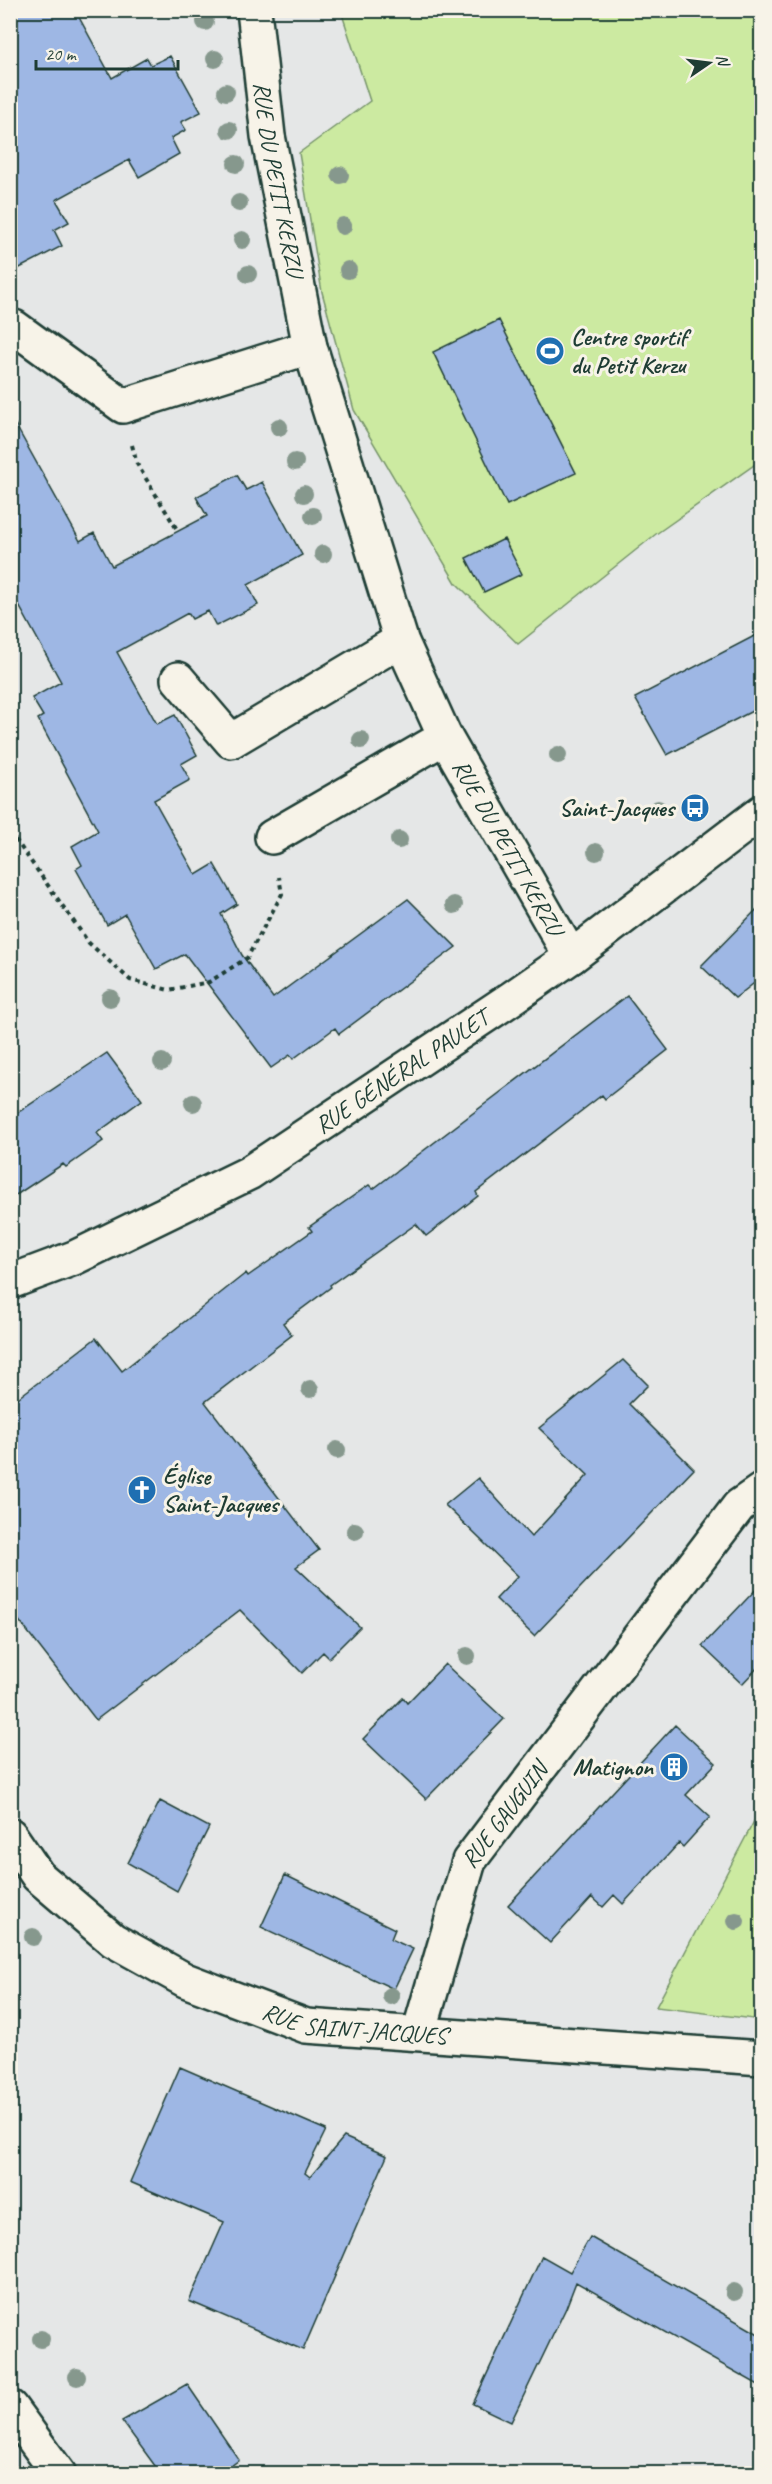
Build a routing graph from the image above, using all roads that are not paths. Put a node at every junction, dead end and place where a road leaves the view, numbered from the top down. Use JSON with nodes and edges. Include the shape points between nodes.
{"nodes":[{"id":1,"x":254,"y":10,"type":"edge"},
{"id":2,"x":10,"y":328,"type":"edge"},
{"id":3,"x":310,"y":347,"type":"junction"},
{"id":4,"x":401,"y":640,"type":"junction"},
{"id":5,"x":178,"y":679,"type":"dead end"},
{"id":6,"x":445,"y":737,"type":"junction"},
{"id":7,"x":762,"y":812,"type":"edge"},
{"id":8,"x":272,"y":837,"type":"road end"},
{"id":9,"x":571,"y":957,"type":"junction"},
{"id":10,"x":10,"y":1282,"type":"edge"},
{"id":11,"x":762,"y":1490,"type":"edge"},
{"id":12,"x":10,"y":1835,"type":"edge"},
{"id":13,"x":419,"y":2033,"type":"junction"},
{"id":14,"x":762,"y":2058,"type":"edge"},
{"id":15,"x":10,"y":2407,"type":"edge"},
{"id":16,"x":59,"y":2474,"type":"edge"}],
"edges":[{"from":1,"to":3,"type":"street","name":"RUE DU PETIT KERZU","via":[[268,136]]},
{"from":2,"to":3,"type":"street","via":[[14,327],[123,406]]},
{"from":3,"to":4,"type":"street","name":"RUE DU PETIT KERZU"},
{"from":4,"to":5,"type":"street","via":[[231,741]]},
{"from":4,"to":6,"type":"street","name":"RUE DU PETIT KERZU"},
{"from":6,"to":8,"type":"street","name":"RUE DU PETIT KERZU"},
{"from":6,"to":9,"type":"street","name":"RUE DU PETIT KERZU"},
{"from":7,"to":9,"type":"street","name":"RUE GÉNÉRAL PAULET"},
{"from":9,"to":10,"type":"street","name":"RUE GÉNÉRAL PAULET","via":[[249,1173],[74,1258]]},
{"from":11,"to":13,"type":"street","name":"RUE GAUGUIN","via":[[739,1506],[468,1861]]},
{"from":12,"to":13,"type":"street","name":"RUE SAINT-JACQUES","via":[[38,1876],[113,1940],[185,1980],[306,2026]]},
{"from":13,"to":14,"type":"street","name":"RUE SAINT-JACQUES"},
{"from":15,"to":16,"type":"street"}]}
